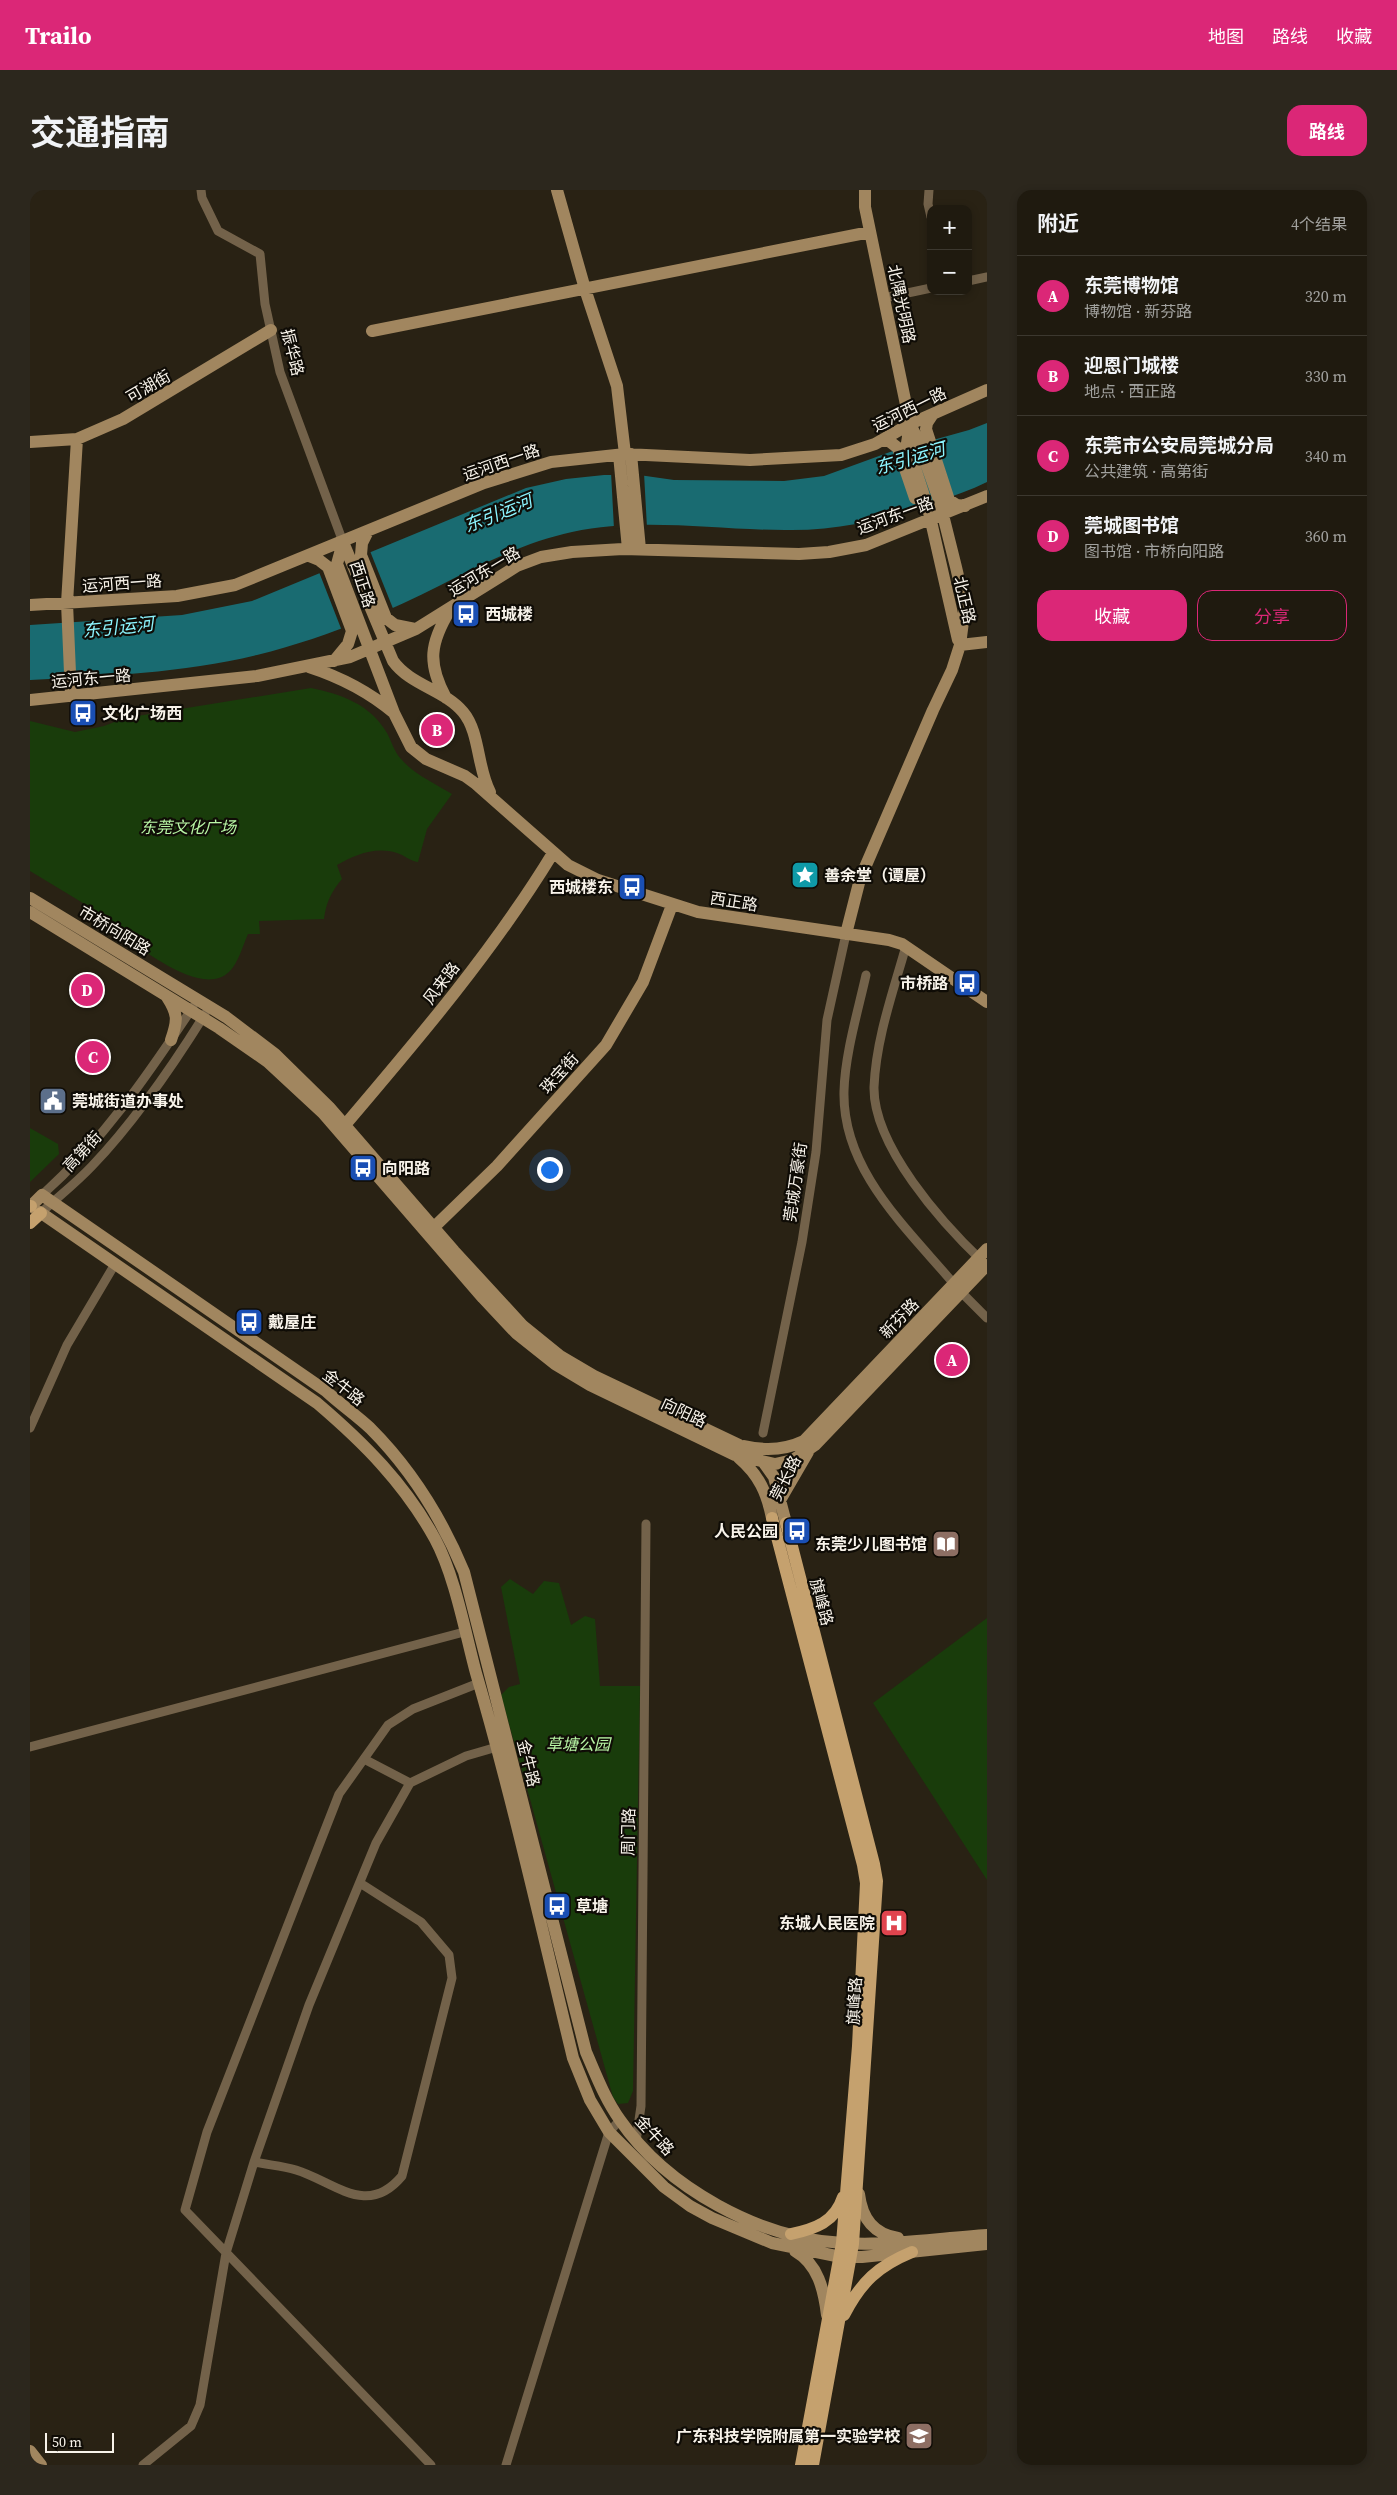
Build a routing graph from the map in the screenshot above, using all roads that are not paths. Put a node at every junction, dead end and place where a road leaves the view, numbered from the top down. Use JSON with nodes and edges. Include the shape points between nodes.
{"nodes":[{"id":1,"x":201,"y":190,"type":"edge"},
{"id":2,"x":557,"y":190,"type":"edge"},
{"id":3,"x":866,"y":190,"type":"edge"},
{"id":4,"x":930,"y":190,"type":"edge"},
{"id":5,"x":928,"y":205,"type":"edge"},
{"id":6,"x":870,"y":232,"type":"junction"},
{"id":7,"x":987,"y":277,"type":"edge"},
{"id":8,"x":972,"y":280,"type":"edge"},
{"id":9,"x":585,"y":289,"type":"junction"},
{"id":10,"x":927,"y":289,"type":"edge"},
{"id":11,"x":884,"y":298,"type":"junction"},
{"id":12,"x":271,"y":330,"type":"junction"},
{"id":13,"x":372,"y":331,"type":"dead end"},
{"id":14,"x":987,"y":390,"type":"edge"},
{"id":15,"x":933,"y":414,"type":"junction"},
{"id":16,"x":910,"y":424,"type":"junction"},
{"id":17,"x":77,"y":439,"type":"junction"},
{"id":18,"x":881,"y":441,"type":"junction"},
{"id":19,"x":30,"y":442,"type":"edge"},
{"id":20,"x":913,"y":442,"type":"junction"},
{"id":21,"x":625,"y":457,"type":"junction"},
{"id":22,"x":987,"y":496,"type":"edge"},
{"id":23,"x":935,"y":510,"type":"junction"},
{"id":24,"x":368,"y":531,"type":"junction"},
{"id":25,"x":343,"y":542,"type":"junction"},
{"id":26,"x":634,"y":549,"type":"junction"},
{"id":27,"x":309,"y":556,"type":"junction"},
{"id":28,"x":356,"y":557,"type":"junction"},
{"id":29,"x":332,"y":566,"type":"junction"},
{"id":30,"x":67,"y":603,"type":"junction"},
{"id":31,"x":30,"y":605,"type":"edge"},
{"id":32,"x":450,"y":609,"type":"junction"},
{"id":33,"x":380,"y":620,"type":"junction"},
{"id":34,"x":357,"y":629,"type":"junction"},
{"id":35,"x":416,"y":629,"type":"junction"},
{"id":36,"x":987,"y":642,"type":"edge"},
{"id":37,"x":384,"y":643,"type":"junction"},
{"id":38,"x":960,"y":645,"type":"junction"},
{"id":39,"x":371,"y":649,"type":"junction"},
{"id":40,"x":334,"y":661,"type":"junction"},
{"id":41,"x":309,"y":666,"type":"junction"},
{"id":42,"x":71,"y":696,"type":"junction"},
{"id":43,"x":446,"y":698,"type":"junction"},
{"id":44,"x":30,"y":700,"type":"edge"},
{"id":45,"x":394,"y":713,"type":"junction"},
{"id":46,"x":492,"y":796,"type":"junction"},
{"id":47,"x":553,"y":853,"type":"junction"},
{"id":48,"x":30,"y":898,"type":"edge"},
{"id":49,"x":672,"y":905,"type":"junction"},
{"id":50,"x":30,"y":912,"type":"edge"},
{"id":51,"x":846,"y":934,"type":"junction"},
{"id":52,"x":906,"y":946,"type":"junction"},
{"id":53,"x":866,"y":975,"type":"dead end"},
{"id":54,"x":175,"y":995,"type":"junction"},
{"id":55,"x":987,"y":1002,"type":"edge"},
{"id":56,"x":194,"y":1005,"type":"junction"},
{"id":57,"x":206,"y":1012,"type":"junction"},
{"id":58,"x":171,"y":1040,"type":"junction"},
{"id":59,"x":345,"y":1125,"type":"junction"},
{"id":60,"x":47,"y":1199,"type":"junction"},
{"id":61,"x":30,"y":1206,"type":"edge"},
{"id":62,"x":41,"y":1213,"type":"junction"},
{"id":63,"x":30,"y":1223,"type":"edge"},
{"id":64,"x":431,"y":1231,"type":"junction"},
{"id":65,"x":985,"y":1259,"type":"edge"},
{"id":66,"x":115,"y":1264,"type":"junction"},
{"id":67,"x":958,"y":1288,"type":"junction"},
{"id":68,"x":987,"y":1318,"type":"edge"},
{"id":69,"x":838,"y":1413,"type":"junction"},
{"id":70,"x":30,"y":1428,"type":"edge"},
{"id":71,"x":830,"y":1429,"type":"junction"},
{"id":72,"x":763,"y":1433,"type":"dead end"},
{"id":73,"x":737,"y":1450,"type":"junction"},
{"id":74,"x":809,"y":1450,"type":"junction"},
{"id":75,"x":764,"y":1463,"type":"junction"},
{"id":76,"x":780,"y":1499,"type":"junction"},
{"id":77,"x":786,"y":1523,"type":"junction"},
{"id":78,"x":646,"y":1524,"type":"dead end"},
{"id":79,"x":773,"y":1524,"type":"junction"},
{"id":80,"x":784,"y":1547,"type":"junction"},
{"id":81,"x":464,"y":1632,"type":"junction"},
{"id":82,"x":479,"y":1683,"type":"junction"},
{"id":83,"x":30,"y":1746,"type":"edge"},
{"id":84,"x":498,"y":1747,"type":"junction"},
{"id":85,"x":364,"y":1759,"type":"junction"},
{"id":86,"x":410,"y":1783,"type":"junction"},
{"id":87,"x":360,"y":1883,"type":"junction"},
{"id":88,"x":620,"y":2120,"type":"junction"},
{"id":89,"x":609,"y":2132,"type":"junction"},
{"id":90,"x":636,"y":2141,"type":"junction"},
{"id":91,"x":254,"y":2162,"type":"junction"},
{"id":92,"x":853,"y":2183,"type":"junction"},
{"id":93,"x":987,"y":2235,"type":"edge"},
{"id":94,"x":789,"y":2240,"type":"junction"},
{"id":95,"x":847,"y":2244,"type":"junction"},
{"id":96,"x":987,"y":2244,"type":"edge"},
{"id":97,"x":911,"y":2246,"type":"junction"},
{"id":98,"x":226,"y":2253,"type":"junction"},
{"id":99,"x":846,"y":2257,"type":"junction"},
{"id":100,"x":833,"y":2324,"type":"junction"},
{"id":101,"x":30,"y":2451,"type":"edge"},
{"id":102,"x":42,"y":2465,"type":"edge"},
{"id":103,"x":143,"y":2465,"type":"edge"},
{"id":104,"x":431,"y":2465,"type":"edge"},
{"id":105,"x":506,"y":2465,"type":"edge"},
{"id":106,"x":801,"y":2465,"type":"edge"},
{"id":107,"x":814,"y":2465,"type":"edge"}],
"edges":[{"from":1,"to":12,"type":"street","name":"振华路","via":[[218,231],[260,254]]},
{"from":2,"to":9,"type":"main road"},
{"from":3,"to":6,"type":"main road","name":"北隅光明路","via":[[865,207]]},
{"from":4,"to":5,"type":"street"},
{"from":6,"to":9,"type":"main road"},
{"from":6,"to":11,"type":"main road","name":"北隅光明路"},
{"from":7,"to":8,"type":"street"},
{"from":9,"to":13,"type":"main road"},
{"from":9,"to":21,"type":"main road","via":[[616,386]]},
{"from":10,"to":11,"type":"street"},
{"from":11,"to":16,"type":"main road","name":"北隅光明路"},
{"from":12,"to":17,"type":"main road","name":"可湖街","via":[[123,419]]},
{"from":12,"to":25,"type":"street","name":"振华路","via":[[280,372]]},
{"from":14,"to":15,"type":"main road","name":"运河西一路"},
{"from":15,"to":16,"type":"main road","name":"运河西一路"},
{"from":15,"to":20,"type":"main road"},
{"from":16,"to":18,"type":"main road","name":"运河西一路"},
{"from":16,"to":20,"type":"main road","name":"北隅光明路"},
{"from":17,"to":19,"type":"main road","name":"可湖街"},
{"from":17,"to":30,"type":"main road"},
{"from":18,"to":20,"type":"main road"},
{"from":18,"to":21,"type":"main road","name":"运河西一路","via":[[841,455],[798,458]]},
{"from":20,"to":23,"type":"main road"},
{"from":20,"to":23,"type":"main road"},
{"from":21,"to":24,"type":"main road","name":"运河西一路","via":[[551,462],[519,471]]},
{"from":21,"to":26,"type":"main road"},
{"from":22,"to":23,"type":"main road","name":"运河东一路","via":[[965,506]]},
{"from":23,"to":26,"type":"main road","name":"运河东一路","via":[[913,527],[866,544],[829,552]]},
{"from":23,"to":38,"type":"main road","name":"北正路","via":[[964,606]]},
{"from":24,"to":25,"type":"main road","name":"运河西一路"},
{"from":24,"to":28,"type":"main road"},
{"from":25,"to":27,"type":"main road","name":"运河西一路"},
{"from":25,"to":28,"type":"main road","name":"西正路"},
{"from":25,"to":29,"type":"main road","name":"西正路"},
{"from":26,"to":32,"type":"main road","name":"运河东一路","via":[[541,557],[517,566]]},
{"from":27,"to":29,"type":"main road"},
{"from":27,"to":30,"type":"main road","name":"运河西一路","via":[[259,577],[209,591]]},
{"from":28,"to":33,"type":"main road","name":"西正路"},
{"from":29,"to":34,"type":"main road","name":"西正路"},
{"from":30,"to":31,"type":"main road","name":"运河西一路"},
{"from":30,"to":42,"type":"main road"},
{"from":32,"to":35,"type":"main road","name":"运河东一路"},
{"from":32,"to":43,"type":"main road","via":[[436,636],[433,654],[435,675]]},
{"from":33,"to":35,"type":"main road"},
{"from":33,"to":37,"type":"main road","name":"西正路"},
{"from":34,"to":39,"type":"main road","name":"西正路"},
{"from":34,"to":40,"type":"main road"},
{"from":35,"to":37,"type":"main road","name":"运河东一路"},
{"from":36,"to":38,"type":"main road"},
{"from":37,"to":39,"type":"main road","name":"运河东一路"},
{"from":37,"to":43,"type":"main road","name":"西正路","via":[[397,667]]},
{"from":38,"to":51,"type":"main road","name":"北正路","via":[[860,879]]},
{"from":39,"to":40,"type":"main road","name":"运河东一路"},
{"from":39,"to":45,"type":"main road","name":"西正路"},
{"from":40,"to":41,"type":"main road","name":"运河东一路"},
{"from":41,"to":42,"type":"main road","name":"运河东一路","via":[[224,680]]},
{"from":41,"to":45,"type":"main road","via":[[354,685]]},
{"from":42,"to":44,"type":"main road","name":"运河东一路"},
{"from":43,"to":46,"type":"main road","name":"西正路","via":[[468,718],[481,772]]},
{"from":45,"to":46,"type":"main road","name":"西正路","via":[[410,747],[417,753],[465,776]]},
{"from":46,"to":47,"type":"main road","name":"西正路"},
{"from":47,"to":49,"type":"main road","name":"西正路","via":[[584,874]]},
{"from":47,"to":59,"type":"main road","name":"风来路","via":[[439,1014]]},
{"from":48,"to":54,"type":"main road","name":"市桥向阳路"},
{"from":49,"to":51,"type":"main road","name":"西正路","via":[[721,916]]},
{"from":49,"to":64,"type":"main road","name":"珠宝街","via":[[643,982],[606,1045],[497,1166]]},
{"from":50,"to":54,"type":"main road","name":"市桥向阳路"},
{"from":51,"to":52,"type":"main road","name":"西正路","via":[[889,940]]},
{"from":51,"to":72,"type":"street","name":"莞城万豪街","via":[[827,1020],[816,1152],[802,1242]]},
{"from":52,"to":55,"type":"main road","name":"西正路"},
{"from":52,"to":65,"type":"street","via":[[880,1038],[874,1088],[878,1112],[887,1139],[906,1170],[958,1238]]},
{"from":53,"to":67,"type":"street","via":[[844,1090],[849,1136],[860,1164],[882,1199]]},
{"from":54,"to":56,"type":"main road","name":"向阳路"},
{"from":54,"to":58,"type":"main road","via":[[176,1025]]},
{"from":56,"to":57,"type":"main road","name":"向阳路"},
{"from":56,"to":58,"type":"street","name":"高第街"},
{"from":57,"to":59,"type":"main road","name":"向阳路","via":[[275,1054]]},
{"from":57,"to":60,"type":"street","name":"高第街","via":[[159,1084],[92,1167]]},
{"from":57,"to":64,"type":"main road","name":"向阳路","via":[[268,1062],[323,1113]]},
{"from":58,"to":60,"type":"street","name":"高第街","via":[[101,1135]]},
{"from":59,"to":64,"type":"main road","name":"向阳路"},
{"from":60,"to":61,"type":"main road","name":"高第街"},
{"from":60,"to":62,"type":"street","name":"高第街"},
{"from":60,"to":88,"type":"main road","name":"金牛路","via":[[326,1391],[388,1448],[433,1508],[464,1572],[586,2052]]},
{"from":61,"to":62,"type":"main road"},
{"from":62,"to":63,"type":"main road"},
{"from":62,"to":66,"type":"main road"},
{"from":64,"to":73,"type":"main road","name":"向阳路","via":[[516,1333],[555,1364],[590,1385]]},
{"from":65,"to":67,"type":"main road","name":"新芬路"},
{"from":66,"to":70,"type":"street","via":[[67,1345]]},
{"from":66,"to":81,"type":"main road","via":[[317,1403],[360,1440],[418,1510],[436,1541]]},
{"from":67,"to":68,"type":"street"},
{"from":67,"to":69,"type":"main road","name":"新芬路"},
{"from":69,"to":71,"type":"main road"},
{"from":69,"to":73,"type":"main road","via":[[794,1446]]},
{"from":69,"to":74,"type":"main road"},
{"from":71,"to":74,"type":"main road"},
{"from":71,"to":77,"type":"main road","name":"莞长路","via":[[788,1501]]},
{"from":73,"to":75,"type":"main road"},
{"from":73,"to":79,"type":"main road","via":[[761,1482]]},
{"from":74,"to":75,"type":"main road","via":[[793,1460]]},
{"from":74,"to":76,"type":"main road"},
{"from":75,"to":76,"type":"main road","via":[[774,1477]]},
{"from":76,"to":77,"type":"main road"},
{"from":76,"to":79,"type":"main road"},
{"from":77,"to":80,"type":"main road","name":"莞长路"},
{"from":78,"to":90,"type":"street","name":"周门路","via":[[641,2106]]},
{"from":79,"to":80,"type":"main road"},
{"from":80,"to":92,"type":"main road","name":"旗峰路","via":[[877,1881]]},
{"from":81,"to":82,"type":"main road"},
{"from":81,"to":83,"type":"street"},
{"from":82,"to":84,"type":"main road"},
{"from":82,"to":85,"type":"street","via":[[413,1708],[388,1725]]},
{"from":84,"to":86,"type":"street","via":[[466,1756]]},
{"from":84,"to":89,"type":"main road","via":[[572,2058],[590,2100]]},
{"from":85,"to":86,"type":"street"},
{"from":85,"to":98,"type":"street","via":[[339,1794],[207,2132],[185,2210]]},
{"from":86,"to":87,"type":"street","via":[[376,1843]]},
{"from":87,"to":91,"type":"street","via":[[309,2005]]},
{"from":87,"to":91,"type":"street","via":[[421,1922],[449,1955],[452,1978],[402,2176],[383,2192],[359,2196],[296,2170]]},
{"from":88,"to":89,"type":"street"},
{"from":88,"to":90,"type":"main road","name":"金牛路"},
{"from":89,"to":94,"type":"main road","via":[[664,2187],[690,2206],[772,2242]]},
{"from":89,"to":105,"type":"street"},
{"from":90,"to":94,"type":"main road","name":"金牛路","via":[[672,2176],[697,2194]]},
{"from":91,"to":98,"type":"street"},
{"from":92,"to":94,"type":"main road","via":[[825,2223]]},
{"from":92,"to":95,"type":"main road","name":"旗峰路"},
{"from":92,"to":97,"type":"main road","via":[[861,2208],[874,2228]]},
{"from":93,"to":97,"type":"main road","name":"金牛路"},
{"from":94,"to":95,"type":"main road","name":"金牛路"},
{"from":94,"to":99,"type":"main road"},
{"from":94,"to":100,"type":"main road","via":[[807,2258],[820,2280]]},
{"from":95,"to":97,"type":"main road","name":"金牛路"},
{"from":95,"to":99,"type":"main road","name":"旗峰路"},
{"from":96,"to":97,"type":"main road"},
{"from":97,"to":99,"type":"main road"},
{"from":97,"to":100,"type":"main road","via":[[878,2269]]},
{"from":98,"to":103,"type":"street","via":[[200,2405],[191,2426]]},
{"from":98,"to":104,"type":"street"},
{"from":99,"to":100,"type":"main road","name":"旗峰路"},
{"from":100,"to":106,"type":"main road","name":"旗峰路"},
{"from":100,"to":107,"type":"main road","name":"旗峰路"},
{"from":101,"to":102,"type":"main road"}]}
